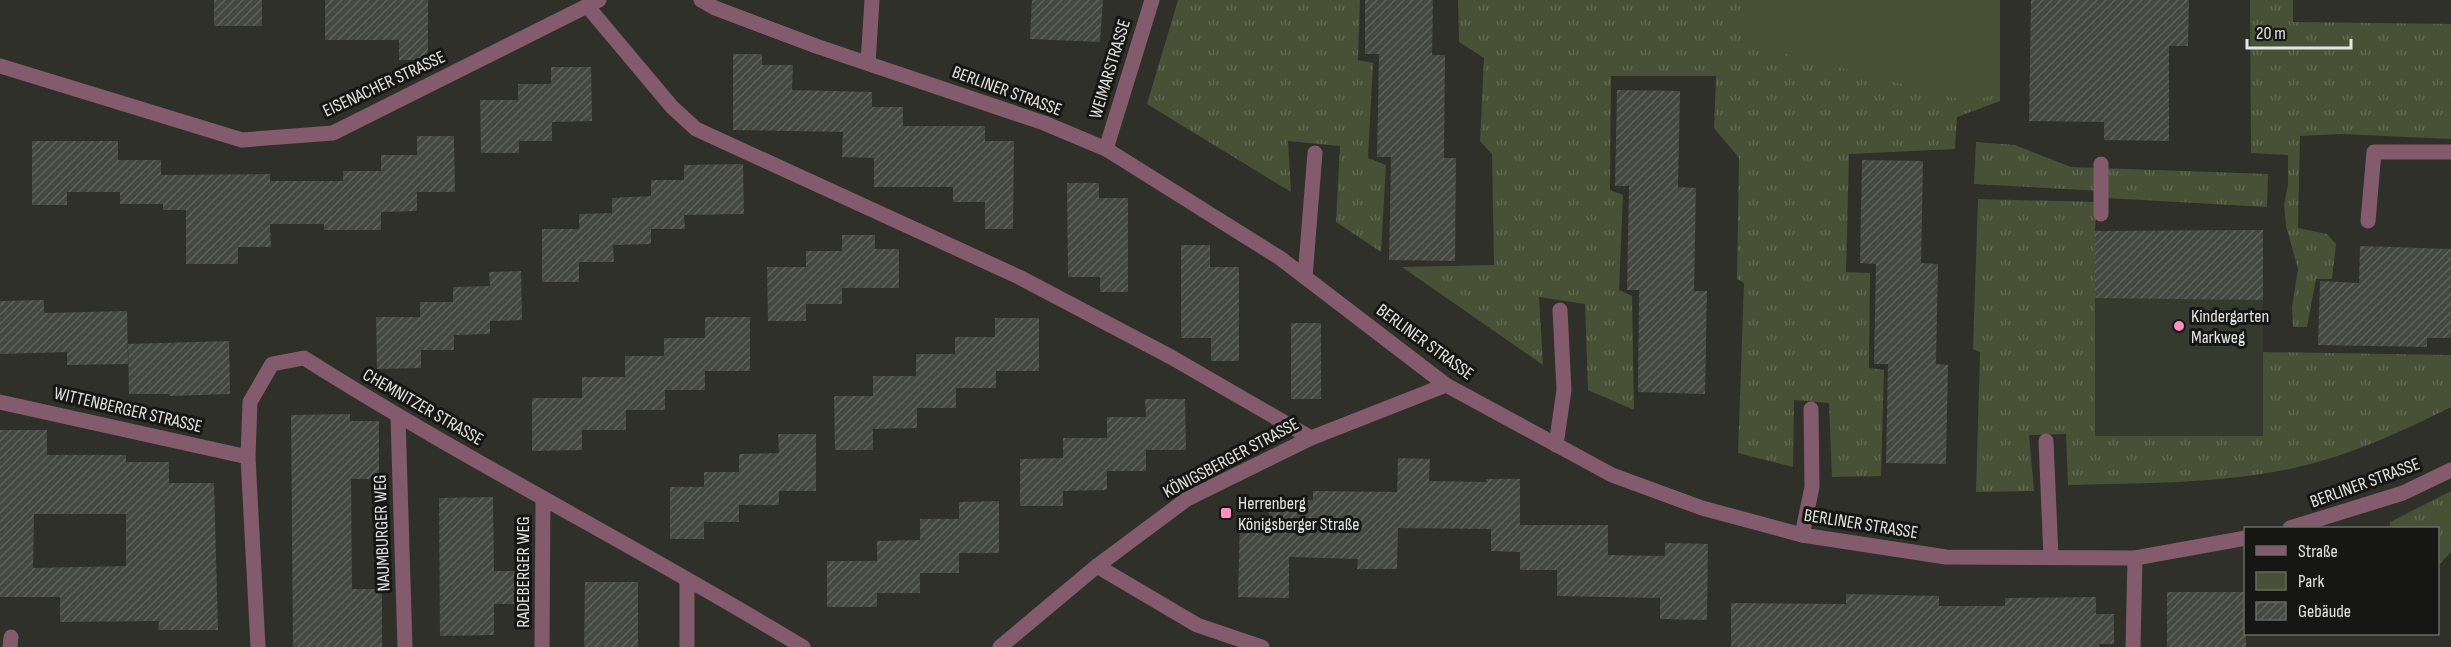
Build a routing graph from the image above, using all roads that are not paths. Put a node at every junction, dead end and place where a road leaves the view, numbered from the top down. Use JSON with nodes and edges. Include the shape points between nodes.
{"nodes":[{"id":1,"x":701,"y":0,"type":"edge"},
{"id":2,"x":872,"y":0,"type":"edge"},
{"id":3,"x":1152,"y":0,"type":"edge"},
{"id":4,"x":593,"y":3,"type":"edge"},
{"id":5,"x":868,"y":63,"type":"junction"},
{"id":6,"x":0,"y":66,"type":"edge"},
{"id":7,"x":1106,"y":149,"type":"junction"},
{"id":8,"x":2451,"y":152,"type":"edge"},
{"id":9,"x":1315,"y":153,"type":"dead end"},
{"id":10,"x":2101,"y":164,"type":"dead end"},
{"id":11,"x":2101,"y":214,"type":"dead end"},
{"id":12,"x":2368,"y":221,"type":"dead end"},
{"id":13,"x":1305,"y":278,"type":"junction"},
{"id":14,"x":1560,"y":310,"type":"dead end"},
{"id":15,"x":1446,"y":385,"type":"junction"},
{"id":16,"x":0,"y":402,"type":"edge"},
{"id":17,"x":1811,"y":409,"type":"dead end"},
{"id":18,"x":398,"y":418,"type":"junction"},
{"id":19,"x":1311,"y":438,"type":"junction"},
{"id":20,"x":2046,"y":441,"type":"dead end"},
{"id":21,"x":1556,"y":445,"type":"junction"},
{"id":22,"x":248,"y":457,"type":"junction"},
{"id":23,"x":2451,"y":470,"type":"edge"},
{"id":24,"x":543,"y":498,"type":"junction"},
{"id":25,"x":2293,"y":527,"type":"edge"},
{"id":26,"x":1802,"y":536,"type":"junction"},
{"id":27,"x":2244,"y":538,"type":"edge"},
{"id":28,"x":2051,"y":557,"type":"junction"},
{"id":29,"x":2135,"y":558,"type":"junction"},
{"id":30,"x":1097,"y":566,"type":"junction"},
{"id":31,"x":687,"y":580,"type":"junction"},
{"id":32,"x":258,"y":647,"type":"edge"},
{"id":33,"x":405,"y":647,"type":"edge"},
{"id":34,"x":542,"y":647,"type":"edge"},
{"id":35,"x":687,"y":647,"type":"edge"},
{"id":36,"x":803,"y":647,"type":"edge"},
{"id":37,"x":1000,"y":647,"type":"edge"},
{"id":38,"x":1262,"y":647,"type":"edge"},
{"id":39,"x":2133,"y":647,"type":"edge"}],
"edges":[{"from":1,"to":5,"type":"street","name":"BERLINER STRASSE","via":[[715,9]]},
{"from":2,"to":5,"type":"street"},
{"from":3,"to":7,"type":"street","name":"WEIMARSTRASSE"},
{"from":4,"to":6,"type":"street","name":"EISENACHER STRASSE","via":[[333,133],[242,140]]},
{"from":4,"to":19,"type":"street","via":[[672,107],[696,129],[1019,278],[1171,357]]},
{"from":5,"to":7,"type":"street","name":"BERLINER STRASSE","via":[[1044,123]]},
{"from":7,"to":13,"type":"street","name":"BERLINER STRASSE","via":[[1280,258]]},
{"from":8,"to":12,"type":"street","via":[[2374,152]]},
{"from":9,"to":13,"type":"street"},
{"from":10,"to":11,"type":"street"},
{"from":13,"to":15,"type":"street","name":"BERLINER STRASSE"},
{"from":14,"to":21,"type":"street","via":[[1564,390]]},
{"from":15,"to":19,"type":"street","name":"KÖNIGSBERGER STRASSE"},
{"from":15,"to":21,"type":"street","name":"BERLINER STRASSE"},
{"from":16,"to":22,"type":"street","name":"WITTENBERGER STRASSE"},
{"from":17,"to":26,"type":"street","via":[[1812,487]]},
{"from":18,"to":22,"type":"street","name":"CHEMNITZER STRASSE","via":[[304,358],[272,364],[250,402]]},
{"from":18,"to":24,"type":"street","name":"CHEMNITZER STRASSE"},
{"from":18,"to":33,"type":"street","name":"NAUMBURGER WEG"},
{"from":19,"to":30,"type":"street","name":"KÖNIGSBERGER STRASSE","via":[[1186,499]]},
{"from":20,"to":28,"type":"street"},
{"from":21,"to":26,"type":"street","name":"BERLINER STRASSE","via":[[1612,475],[1702,508]]},
{"from":22,"to":32,"type":"street","name":"CHEMNITZER STRASSE"},
{"from":23,"to":25,"type":"street","name":"BERLINER STRASSE","via":[[2403,493]]},
{"from":24,"to":31,"type":"street","name":"CHEMNITZER STRASSE"},
{"from":24,"to":34,"type":"street","name":"RADEBERGER WEG"},
{"from":26,"to":28,"type":"street","name":"BERLINER STRASSE","via":[[1946,557]]},
{"from":27,"to":29,"type":"street","name":"BERLINER STRASSE"},
{"from":28,"to":29,"type":"street","name":"BERLINER STRASSE"},
{"from":29,"to":39,"type":"street"},
{"from":30,"to":37,"type":"street","name":"KÖNIGSBERGER STRASSE"},
{"from":30,"to":38,"type":"street","via":[[1197,625]]},
{"from":31,"to":35,"type":"street"},
{"from":31,"to":36,"type":"street","name":"CHEMNITZER STRASSE"}]}
